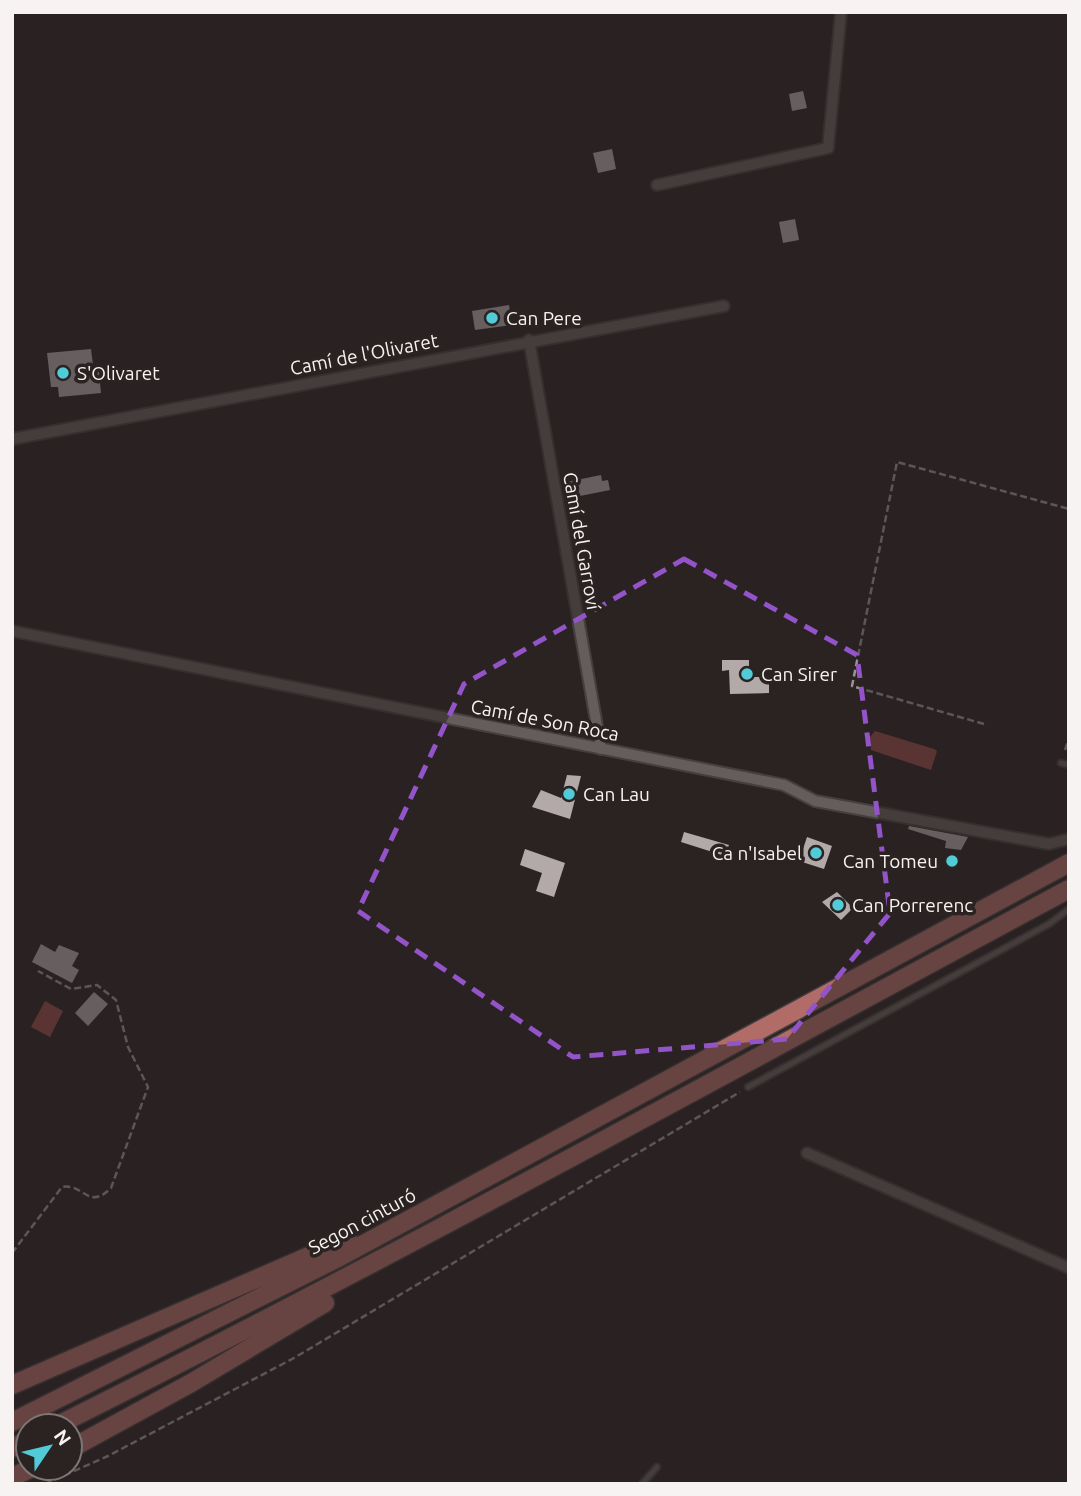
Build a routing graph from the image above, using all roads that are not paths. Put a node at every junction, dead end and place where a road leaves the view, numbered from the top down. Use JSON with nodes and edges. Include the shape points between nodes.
{"nodes":[{"id":1,"x":841,"y":12,"type":"edge"},
{"id":2,"x":657,"y":185,"type":"dead end"},
{"id":3,"x":724,"y":306,"type":"dead end"},
{"id":4,"x":529,"y":340,"type":"junction"},
{"id":5,"x":12,"y":439,"type":"edge"},
{"id":6,"x":12,"y":631,"type":"edge"},
{"id":7,"x":601,"y":749,"type":"junction"},
{"id":8,"x":1061,"y":763,"type":"dead end"},
{"id":9,"x":1069,"y":765,"type":"edge"},
{"id":10,"x":1069,"y":839,"type":"edge"},
{"id":11,"x":1069,"y":863,"type":"edge"},
{"id":12,"x":1069,"y":889,"type":"edge"},
{"id":13,"x":1069,"y":909,"type":"edge"},
{"id":14,"x":748,"y":1087,"type":"road end"},
{"id":15,"x":807,"y":1153,"type":"dead end"},
{"id":16,"x":436,"y":1206,"type":"junction"},
{"id":17,"x":433,"y":1233,"type":"junction"},
{"id":18,"x":1069,"y":1268,"type":"edge"},
{"id":19,"x":12,"y":1385,"type":"edge"},
{"id":20,"x":84,"y":1412,"type":"edge"},
{"id":21,"x":12,"y":1422,"type":"edge"},
{"id":22,"x":84,"y":1441,"type":"edge"},
{"id":23,"x":657,"y":1467,"type":"dead end"},
{"id":24,"x":642,"y":1484,"type":"edge"}],
"edges":[{"from":1,"to":2,"type":"street","via":[[828,148]]},
{"from":3,"to":4,"type":"street","name":"Camí de l'Olivaret"},
{"from":4,"to":5,"type":"street","name":"Camí de l'Olivaret"},
{"from":4,"to":7,"type":"street","name":"Camí del Garroví"},
{"from":6,"to":7,"type":"street","name":"Camí de Son Roca"},
{"from":7,"to":10,"type":"street","name":"Camí de Son Roca","via":[[784,786],[815,801],[1049,844]]},
{"from":8,"to":9,"type":"lane"},
{"from":11,"to":16,"type":"highway","name":"Segon cinturó"},
{"from":12,"to":17,"type":"highway"},
{"from":13,"to":14,"type":"lane"},
{"from":15,"to":18,"type":"street"},
{"from":16,"to":19,"type":"highway","via":[[388,1220]]},
{"from":16,"to":21,"type":"highway","name":"Segon cinturó"},
{"from":17,"to":20,"type":"highway"},
{"from":17,"to":22,"type":"highway","via":[[403,1260]]},
{"from":23,"to":24,"type":"lane"}]}
